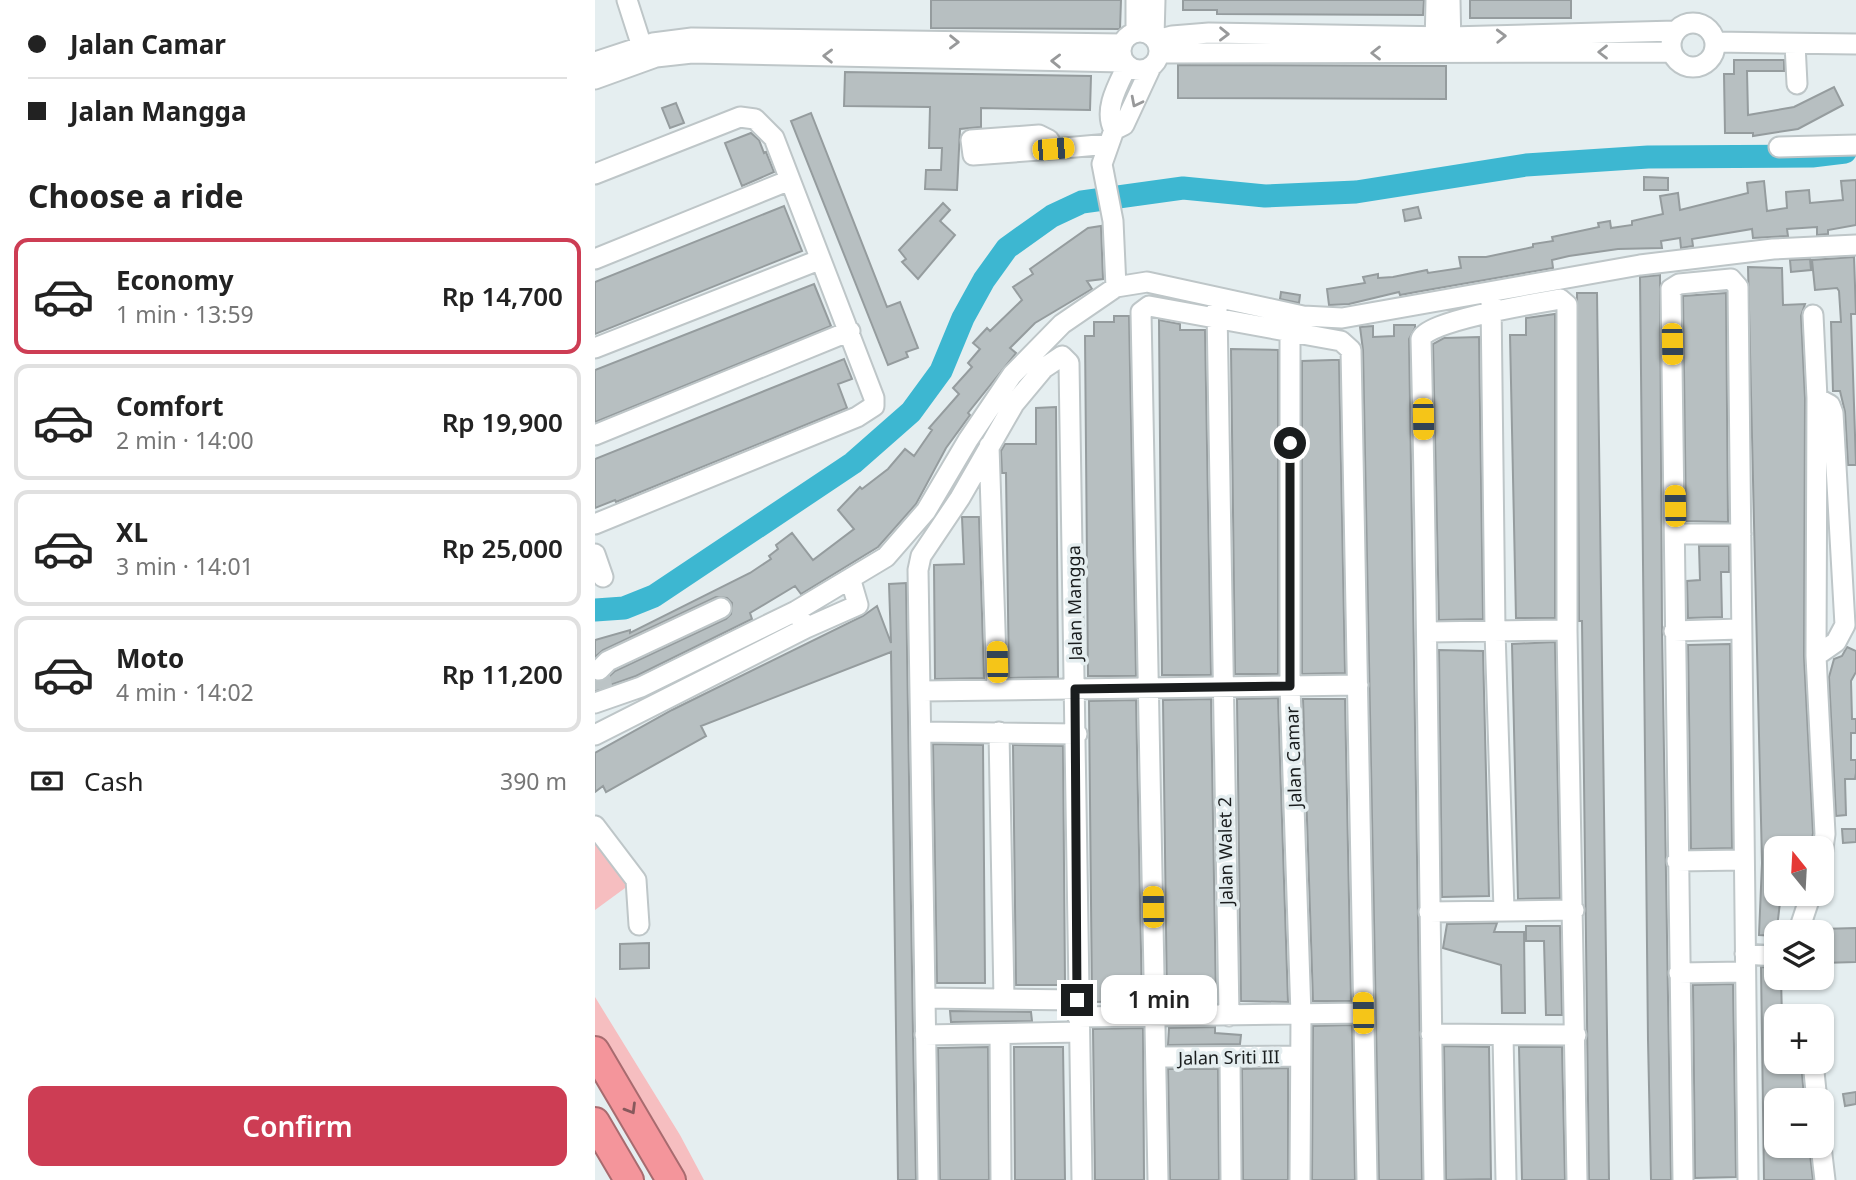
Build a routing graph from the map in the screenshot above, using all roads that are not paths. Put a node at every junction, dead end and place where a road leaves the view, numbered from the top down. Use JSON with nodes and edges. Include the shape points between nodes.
{"nodes":[{"id":1,"x":627,"y":0,"type":"edge"},
{"id":2,"x":640,"y":0,"type":"edge"},
{"id":3,"x":1136,"y":0,"type":"edge"},
{"id":4,"x":1155,"y":0,"type":"edge"},
{"id":5,"x":1436,"y":0,"type":"edge"},
{"id":6,"x":1450,"y":0,"type":"edge"},
{"id":7,"x":1676,"y":31,"type":"junction"},
{"id":8,"x":1715,"y":42,"type":"junction"},
{"id":9,"x":1573,"y":43,"type":"junction"},
{"id":10,"x":1795,"y":44,"type":"junction"},
{"id":11,"x":1856,"y":44,"type":"edge"},
{"id":12,"x":1443,"y":45,"type":"junction"},
{"id":13,"x":1141,"y":50,"type":"junction"},
{"id":14,"x":649,"y":51,"type":"junction"},
{"id":15,"x":1672,"y":52,"type":"junction"},
{"id":16,"x":595,"y":62,"type":"edge"},
{"id":17,"x":595,"y":79,"type":"edge"},
{"id":18,"x":1797,"y":84,"type":"dead end"},
{"id":19,"x":1112,"y":137,"type":"junction"},
{"id":20,"x":1856,"y":145,"type":"edge"},
{"id":21,"x":1779,"y":147,"type":"dead end"},
{"id":22,"x":1053,"y":149,"type":"dead end"},
{"id":23,"x":595,"y":174,"type":"edge"},
{"id":24,"x":790,"y":180,"type":"junction"},
{"id":25,"x":1856,"y":245,"type":"edge"},
{"id":26,"x":595,"y":259,"type":"edge"},
{"id":27,"x":1707,"y":259,"type":"junction"},
{"id":28,"x":819,"y":260,"type":"junction"},
{"id":29,"x":1706,"y":282,"type":"junction"},
{"id":30,"x":1116,"y":287,"type":"junction"},
{"id":31,"x":1490,"y":292,"type":"junction"},
{"id":32,"x":1217,"y":298,"type":"junction"},
{"id":33,"x":1493,"y":312,"type":"junction"},
{"id":34,"x":1813,"y":315,"type":"dead end"},
{"id":35,"x":1217,"y":319,"type":"junction"},
{"id":36,"x":850,"y":331,"type":"junction"},
{"id":37,"x":1290,"y":334,"type":"junction"},
{"id":38,"x":595,"y":348,"type":"edge"},
{"id":39,"x":1817,"y":398,"type":"junction"},
{"id":40,"x":595,"y":435,"type":"edge"},
{"id":41,"x":968,"y":440,"type":"junction"},
{"id":42,"x":991,"y":447,"type":"junction"},
{"id":43,"x":595,"y":524,"type":"edge"},
{"id":44,"x":1675,"y":534,"type":"junction"},
{"id":45,"x":1741,"y":534,"type":"junction"},
{"id":46,"x":595,"y":554,"type":"edge"},
{"id":47,"x":603,"y":577,"type":"dead end"},
{"id":48,"x":851,"y":581,"type":"junction"},
{"id":49,"x":721,"y":608,"type":"dead end"},
{"id":50,"x":796,"y":611,"type":"junction"},
{"id":51,"x":806,"y":628,"type":"junction"},
{"id":52,"x":1740,"y":629,"type":"junction"},
{"id":53,"x":1567,"y":630,"type":"junction"},
{"id":54,"x":1495,"y":631,"type":"junction"},
{"id":55,"x":1674,"y":631,"type":"junction"},
{"id":56,"x":1429,"y":632,"type":"junction"},
{"id":57,"x":702,"y":656,"type":"junction"},
{"id":58,"x":1816,"y":656,"type":"junction"},
{"id":59,"x":599,"y":670,"type":"dead end"},
{"id":60,"x":712,"y":678,"type":"junction"},
{"id":61,"x":1358,"y":685,"type":"junction"},
{"id":62,"x":1290,"y":686,"type":"junction"},
{"id":63,"x":1149,"y":687,"type":"junction"},
{"id":64,"x":1222,"y":687,"type":"junction"},
{"id":65,"x":997,"y":689,"type":"junction"},
{"id":66,"x":1075,"y":689,"type":"junction"},
{"id":67,"x":922,"y":691,"type":"junction"},
{"id":68,"x":601,"y":699,"type":"edge"},
{"id":69,"x":922,"y":732,"type":"junction"},
{"id":70,"x":999,"y":732,"type":"junction"},
{"id":71,"x":599,"y":733,"type":"edge"},
{"id":72,"x":1077,"y":734,"type":"junction"},
{"id":73,"x":595,"y":826,"type":"edge"},
{"id":74,"x":1825,"y":836,"type":"edge"},
{"id":75,"x":1743,"y":860,"type":"junction"},
{"id":76,"x":1677,"y":861,"type":"junction"},
{"id":77,"x":1504,"y":910,"type":"junction"},
{"id":78,"x":1574,"y":910,"type":"junction"},
{"id":79,"x":1429,"y":912,"type":"junction"},
{"id":80,"x":639,"y":925,"type":"dead end"},
{"id":81,"x":1764,"y":959,"type":"edge"},
{"id":82,"x":1744,"y":963,"type":"junction"},
{"id":83,"x":1679,"y":973,"type":"junction"},
{"id":84,"x":925,"y":999,"type":"junction"},
{"id":85,"x":1004,"y":999,"type":"junction"},
{"id":86,"x":1363,"y":1013,"type":"junction"},
{"id":87,"x":1301,"y":1015,"type":"junction"},
{"id":88,"x":1078,"y":1016,"type":"junction"},
{"id":89,"x":1229,"y":1016,"type":"junction"},
{"id":90,"x":1155,"y":1017,"type":"junction"},
{"id":91,"x":1000,"y":1034,"type":"junction"},
{"id":92,"x":1431,"y":1034,"type":"junction"},
{"id":93,"x":925,"y":1035,"type":"junction"},
{"id":94,"x":1503,"y":1035,"type":"junction"},
{"id":95,"x":1576,"y":1035,"type":"junction"},
{"id":96,"x":595,"y":1051,"type":"edge"},
{"id":97,"x":1300,"y":1056,"type":"junction"},
{"id":98,"x":1157,"y":1057,"type":"junction"},
{"id":99,"x":1230,"y":1058,"type":"junction"},
{"id":100,"x":595,"y":1122,"type":"edge"},
{"id":101,"x":1822,"y":1158,"type":"edge"},
{"id":102,"x":629,"y":1180,"type":"edge"},
{"id":103,"x":671,"y":1180,"type":"edge"},
{"id":104,"x":928,"y":1180,"type":"edge"},
{"id":105,"x":1001,"y":1180,"type":"edge"},
{"id":106,"x":1082,"y":1180,"type":"edge"},
{"id":107,"x":1158,"y":1180,"type":"edge"},
{"id":108,"x":1231,"y":1180,"type":"edge"},
{"id":109,"x":1300,"y":1180,"type":"edge"},
{"id":110,"x":1367,"y":1180,"type":"edge"},
{"id":111,"x":1434,"y":1180,"type":"edge"},
{"id":112,"x":1506,"y":1180,"type":"edge"},
{"id":113,"x":1577,"y":1180,"type":"edge"},
{"id":114,"x":1683,"y":1180,"type":"edge"},
{"id":115,"x":1748,"y":1180,"type":"edge"},
{"id":116,"x":1825,"y":1180,"type":"edge"}],
"edges":[{"from":1,"to":14,"type":"street"},
{"from":2,"to":14,"type":"street"},
{"from":3,"to":13,"type":"street"},
{"from":4,"to":13,"type":"street"},
{"from":5,"to":12,"type":"street"},
{"from":6,"to":12,"type":"street"},
{"from":7,"to":8,"type":"street","via":[[1694,23],[1703,26]]},
{"from":7,"to":9,"type":"street"},
{"from":7,"to":15,"type":"street"},
{"from":8,"to":10,"type":"street"},
{"from":8,"to":15,"type":"street","via":[[1708,62],[1698,67],[1678,62]]},
{"from":9,"to":12,"type":"street"},
{"from":15,"to":9,"type":"street","one_way":true},
{"from":10,"to":11,"type":"street"},
{"from":10,"to":18,"type":"street"},
{"from":12,"to":13,"type":"street"},
{"from":13,"to":14,"type":"street"},
{"from":13,"to":19,"type":"street","via":[[1124,125]]},
{"from":14,"to":16,"type":"street"},
{"from":14,"to":17,"type":"street"},
{"from":19,"to":22,"type":"street"},
{"from":19,"to":30,"type":"street","via":[[1102,171],[1113,221]]},
{"from":20,"to":21,"type":"street"},
{"from":23,"to":24,"type":"street","via":[[746,117],[771,133]]},
{"from":24,"to":26,"type":"street"},
{"from":24,"to":28,"type":"street"},
{"from":25,"to":27,"type":"street","via":[[1773,249]]},
{"from":27,"to":29,"type":"street"},
{"from":27,"to":31,"type":"street","via":[[1640,265]]},
{"from":28,"to":36,"type":"street"},
{"from":28,"to":38,"type":"street"},
{"from":29,"to":44,"type":"street","via":[[1671,289]]},
{"from":29,"to":45,"type":"street","via":[[1731,279],[1738,286]]},
{"from":30,"to":32,"type":"street","via":[[1147,282]]},
{"from":30,"to":41,"type":"street","via":[[1083,307],[1037,348],[1012,375]]},
{"from":31,"to":32,"type":"street","via":[[1325,319]]},
{"from":31,"to":33,"type":"street"},
{"from":32,"to":35,"type":"street","name":"Jalan Walet 2"},
{"from":33,"to":53,"type":"street","via":[[1560,299],[1567,305]]},
{"from":33,"to":54,"type":"street"},
{"from":33,"to":56,"type":"street","via":[[1422,335]]},
{"from":34,"to":39,"type":"street"},
{"from":35,"to":37,"type":"street"},
{"from":35,"to":63,"type":"street","via":[[1149,306],[1141,312]]},
{"from":35,"to":64,"type":"street","name":"Jalan Walet 2"},
{"from":36,"to":40,"type":"street"},
{"from":36,"to":43,"type":"street","via":[[874,406]]},
{"from":37,"to":61,"type":"street","via":[[1341,341],[1350,350]]},
{"from":37,"to":62,"type":"street","name":"Jalan Camar"},
{"from":39,"to":58,"type":"street"},
{"from":39,"to":58,"type":"street","via":[[1830,405],[1833,413],[1845,625],[1836,642]]},
{"from":41,"to":42,"type":"street"},
{"from":41,"to":48,"type":"street","via":[[910,533],[887,557]]},
{"from":42,"to":65,"type":"street"},
{"from":42,"to":66,"type":"street","name":"Jalan Mangga","via":[[1014,404],[1044,368],[1062,356],[1069,363]]},
{"from":42,"to":67,"type":"street","via":[[921,556]]},
{"from":44,"to":45,"type":"street"},
{"from":44,"to":55,"type":"street"},
{"from":45,"to":52,"type":"street"},
{"from":46,"to":47,"type":"street"},
{"from":48,"to":50,"type":"street"},
{"from":48,"to":51,"type":"street","via":[[858,605]]},
{"from":49,"to":59,"type":"street","via":[[608,661]]},
{"from":50,"to":51,"type":"street"},
{"from":50,"to":57,"type":"street"},
{"from":51,"to":60,"type":"street"},
{"from":52,"to":55,"type":"street"},
{"from":52,"to":75,"type":"street"},
{"from":53,"to":54,"type":"street"},
{"from":53,"to":78,"type":"street"},
{"from":54,"to":56,"type":"street"},
{"from":54,"to":77,"type":"street"},
{"from":55,"to":76,"type":"street"},
{"from":56,"to":79,"type":"street"},
{"from":57,"to":60,"type":"street"},
{"from":57,"to":68,"type":"street","via":[[641,687]]},
{"from":58,"to":74,"type":"street"},
{"from":60,"to":71,"type":"street"},
{"from":61,"to":62,"type":"street"},
{"from":61,"to":86,"type":"street"},
{"from":62,"to":64,"type":"street"},
{"from":62,"to":87,"type":"street","name":"Jalan Camar"},
{"from":63,"to":64,"type":"street"},
{"from":63,"to":66,"type":"street"},
{"from":63,"to":90,"type":"street"},
{"from":64,"to":89,"type":"street","name":"Jalan Walet 2"},
{"from":65,"to":66,"type":"street"},
{"from":65,"to":67,"type":"street"},
{"from":66,"to":72,"type":"street","name":"Jalan Mangga"},
{"from":67,"to":69,"type":"street"},
{"from":68,"to":71,"type":"street"},
{"from":69,"to":70,"type":"street"},
{"from":69,"to":84,"type":"street"},
{"from":70,"to":72,"type":"street"},
{"from":70,"to":85,"type":"street"},
{"from":72,"to":88,"type":"street","name":"Jalan Mangga"},
{"from":73,"to":80,"type":"street","via":[[636,880]]},
{"from":75,"to":76,"type":"street"},
{"from":75,"to":82,"type":"street"},
{"from":76,"to":83,"type":"street"},
{"from":77,"to":78,"type":"street"},
{"from":77,"to":79,"type":"street"},
{"from":78,"to":95,"type":"street"},
{"from":79,"to":92,"type":"street"},
{"from":81,"to":82,"type":"street"},
{"from":82,"to":83,"type":"street"},
{"from":82,"to":115,"type":"street"},
{"from":83,"to":114,"type":"street"},
{"from":84,"to":85,"type":"street"},
{"from":84,"to":93,"type":"street"},
{"from":85,"to":88,"type":"street"},
{"from":86,"to":87,"type":"street"},
{"from":86,"to":110,"type":"street"},
{"from":87,"to":89,"type":"street"},
{"from":87,"to":97,"type":"street","name":"Jalan Camar"},
{"from":88,"to":90,"type":"street"},
{"from":88,"to":91,"type":"street"},
{"from":88,"to":106,"type":"street","name":"Jalan Mangga"},
{"from":89,"to":90,"type":"street"},
{"from":90,"to":98,"type":"street"},
{"from":91,"to":93,"type":"street"},
{"from":91,"to":105,"type":"street"},
{"from":92,"to":94,"type":"street"},
{"from":92,"to":111,"type":"street"},
{"from":93,"to":104,"type":"street"},
{"from":94,"to":95,"type":"street"},
{"from":94,"to":112,"type":"street"},
{"from":95,"to":113,"type":"street"},
{"from":96,"to":103,"type":"highway","one_way":true},
{"from":97,"to":99,"type":"street","name":"Jalan Sriti III"},
{"from":97,"to":109,"type":"street","name":"Jalan Camar"},
{"from":98,"to":99,"type":"street","name":"Jalan Sriti III"},
{"from":98,"to":107,"type":"street"},
{"from":99,"to":108,"type":"street"},
{"from":100,"to":102,"type":"highway"},
{"from":101,"to":116,"type":"street"}]}
